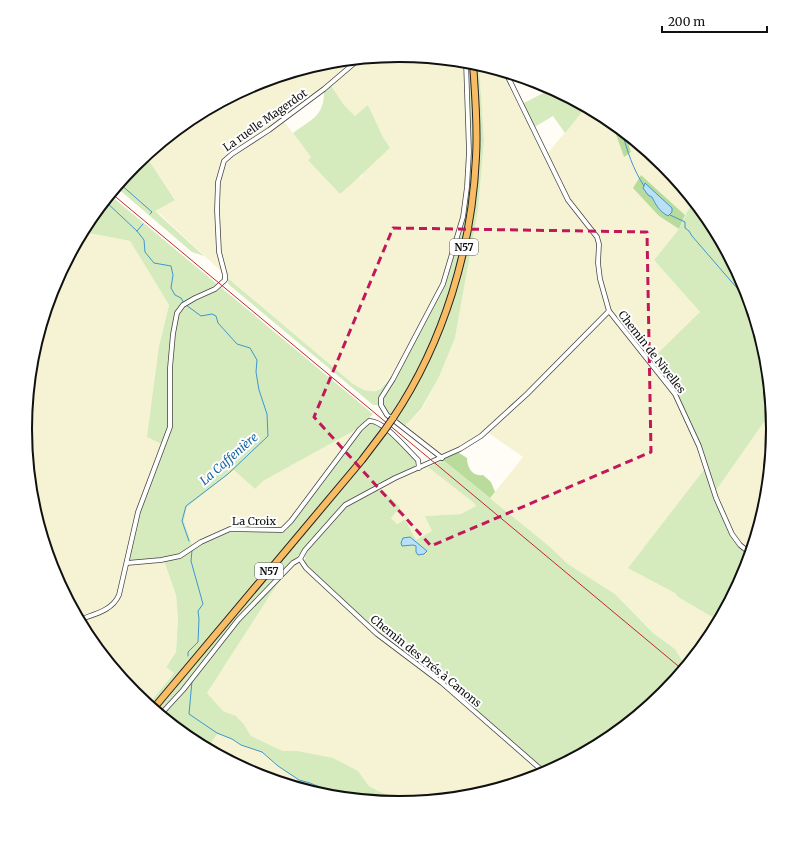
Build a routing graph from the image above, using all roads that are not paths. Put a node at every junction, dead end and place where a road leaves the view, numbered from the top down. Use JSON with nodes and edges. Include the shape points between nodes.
{"nodes":[{"id":1,"x":351,"y":66,"type":"edge"},
{"id":2,"x":466,"y":69,"type":"edge"},
{"id":3,"x":474,"y":71,"type":"edge"},
{"id":4,"x":509,"y":80,"type":"edge"},
{"id":5,"x":609,"y":311,"type":"junction"},
{"id":6,"x":442,"y":458,"type":"junction"},
{"id":7,"x":419,"y":468,"type":"junction"},
{"id":8,"x":746,"y":550,"type":"edge"},
{"id":9,"x":300,"y":559,"type":"junction"},
{"id":10,"x":127,"y":564,"type":"junction"},
{"id":11,"x":84,"y":618,"type":"edge"},
{"id":12,"x":157,"y":705,"type":"edge"},
{"id":13,"x":164,"y":711,"type":"edge"},
{"id":14,"x":540,"y":769,"type":"edge"}],
"edges":[{"from":1,"to":10,"type":"street","name":"La ruelle Magerdot","via":[[324,89],[224,162],[218,182],[217,210],[219,252],[225,280],[215,289],[185,304],[176,318],[170,368],[170,427],[141,503]]},
{"from":2,"to":6,"type":"street","via":[[469,157],[463,217],[443,284],[382,395],[381,402],[387,415]]},
{"from":3,"to":12,"type":"highway","number":"N57","bridge":true,"via":[[476,158],[473,196],[463,254],[437,333],[419,371],[393,418],[353,471]]},
{"from":4,"to":5,"type":"street","name":"Chemin de Nivelles","via":[[568,200],[597,237],[600,279]]},
{"from":5,"to":6,"type":"street","via":[[487,432],[474,442]]},
{"from":5,"to":8,"type":"street","name":"Chemin de Nivelles","via":[[675,394],[699,446],[716,498],[732,534]]},
{"from":6,"to":7,"type":"street"},
{"from":7,"to":9,"type":"street","via":[[346,505],[305,550]]},
{"from":7,"to":10,"type":"street","name":"La Croix","via":[[418,460],[396,438],[379,423],[369,421],[360,429],[282,530],[230,529],[201,542],[180,556]]},
{"from":9,"to":13,"type":"street","via":[[293,563],[238,620]]},
{"from":9,"to":14,"type":"street","name":"Chemin des Prés à Canons","via":[[306,568],[377,634],[442,683]]},
{"from":10,"to":11,"type":"street","via":[[116,602],[104,611]]}]}
